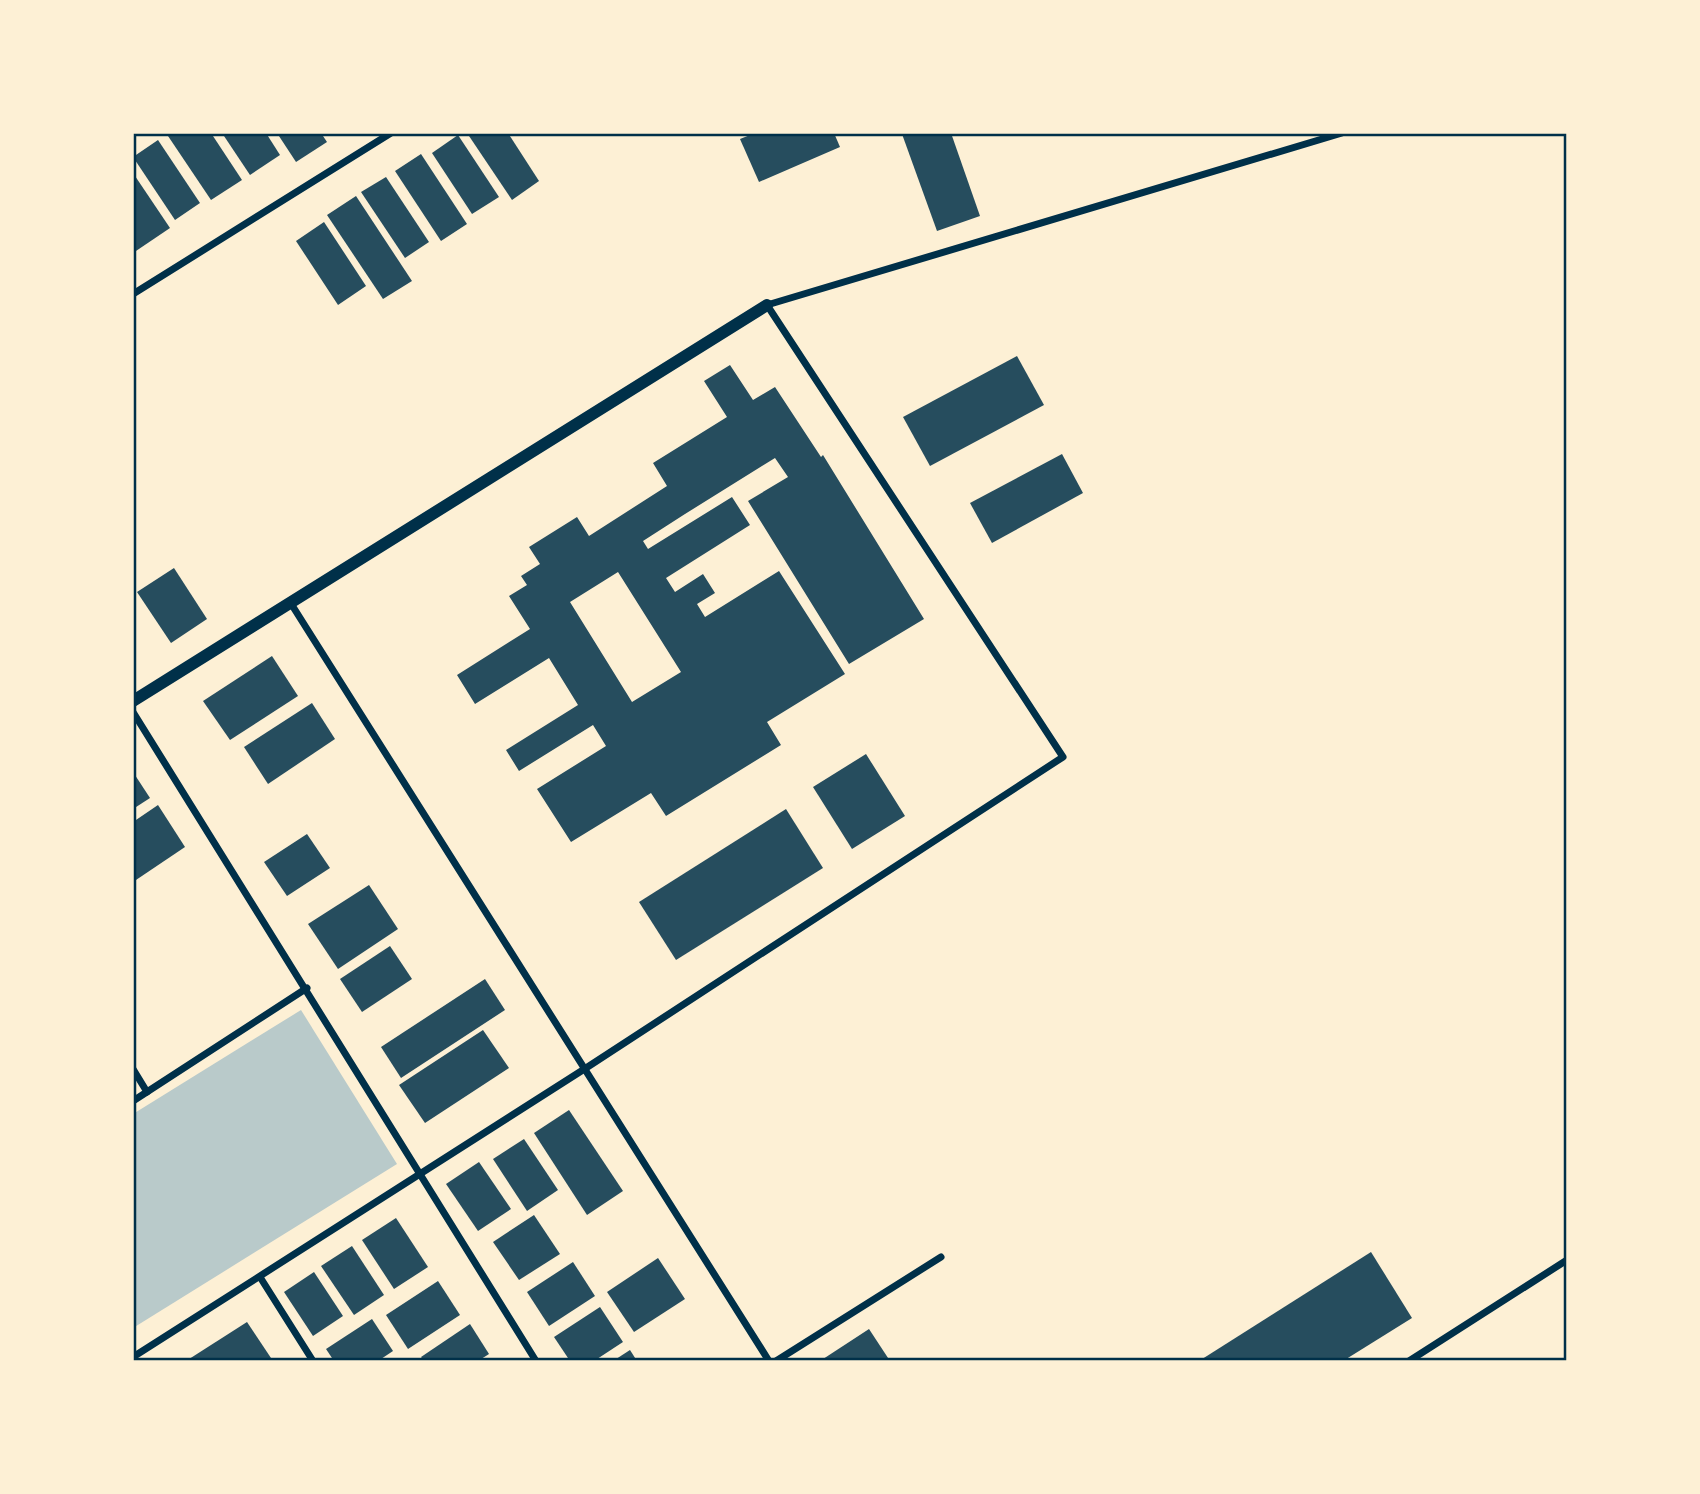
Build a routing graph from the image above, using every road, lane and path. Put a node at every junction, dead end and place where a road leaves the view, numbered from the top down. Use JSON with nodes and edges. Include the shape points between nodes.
{"nodes":[{"id":1,"x":391,"y":133,"type":"edge"},
{"id":2,"x":1342,"y":133,"type":"edge"},
{"id":3,"x":133,"y":294,"type":"edge"},
{"id":4,"x":767,"y":305,"type":"junction"},
{"id":5,"x":290,"y":602,"type":"junction"},
{"id":6,"x":133,"y":701,"type":"edge"},
{"id":7,"x":133,"y":712,"type":"edge"},
{"id":8,"x":307,"y":988,"type":"junction"},
{"id":9,"x":586,"y":1068,"type":"junction"},
{"id":10,"x":133,"y":1069,"type":"edge"},
{"id":11,"x":147,"y":1092,"type":"junction"},
{"id":12,"x":133,"y":1101,"type":"edge"},
{"id":13,"x":421,"y":1171,"type":"junction"},
{"id":14,"x":940,"y":1256,"type":"dead end"},
{"id":15,"x":1567,"y":1260,"type":"edge"},
{"id":16,"x":260,"y":1277,"type":"junction"},
{"id":17,"x":133,"y":1356,"type":"edge"},
{"id":18,"x":313,"y":1361,"type":"edge"},
{"id":19,"x":536,"y":1361,"type":"edge"},
{"id":20,"x":769,"y":1361,"type":"edge"},
{"id":21,"x":776,"y":1361,"type":"edge"},
{"id":22,"x":1409,"y":1361,"type":"edge"}],
"edges":[{"from":1,"to":3,"type":"street"},
{"from":2,"to":4,"type":"street"},
{"from":4,"to":5,"type":"street"},
{"from":4,"to":9,"type":"street","via":[[1063,757]]},
{"from":5,"to":6,"type":"street"},
{"from":5,"to":9,"type":"street"},
{"from":7,"to":8,"type":"street"},
{"from":8,"to":11,"type":"street"},
{"from":8,"to":13,"type":"street"},
{"from":9,"to":13,"type":"street"},
{"from":9,"to":20,"type":"street"},
{"from":10,"to":11,"type":"street"},
{"from":11,"to":12,"type":"street"},
{"from":13,"to":16,"type":"street"},
{"from":13,"to":19,"type":"street"},
{"from":14,"to":21,"type":"street"},
{"from":15,"to":22,"type":"street"},
{"from":16,"to":17,"type":"street"},
{"from":16,"to":18,"type":"street"}]}
